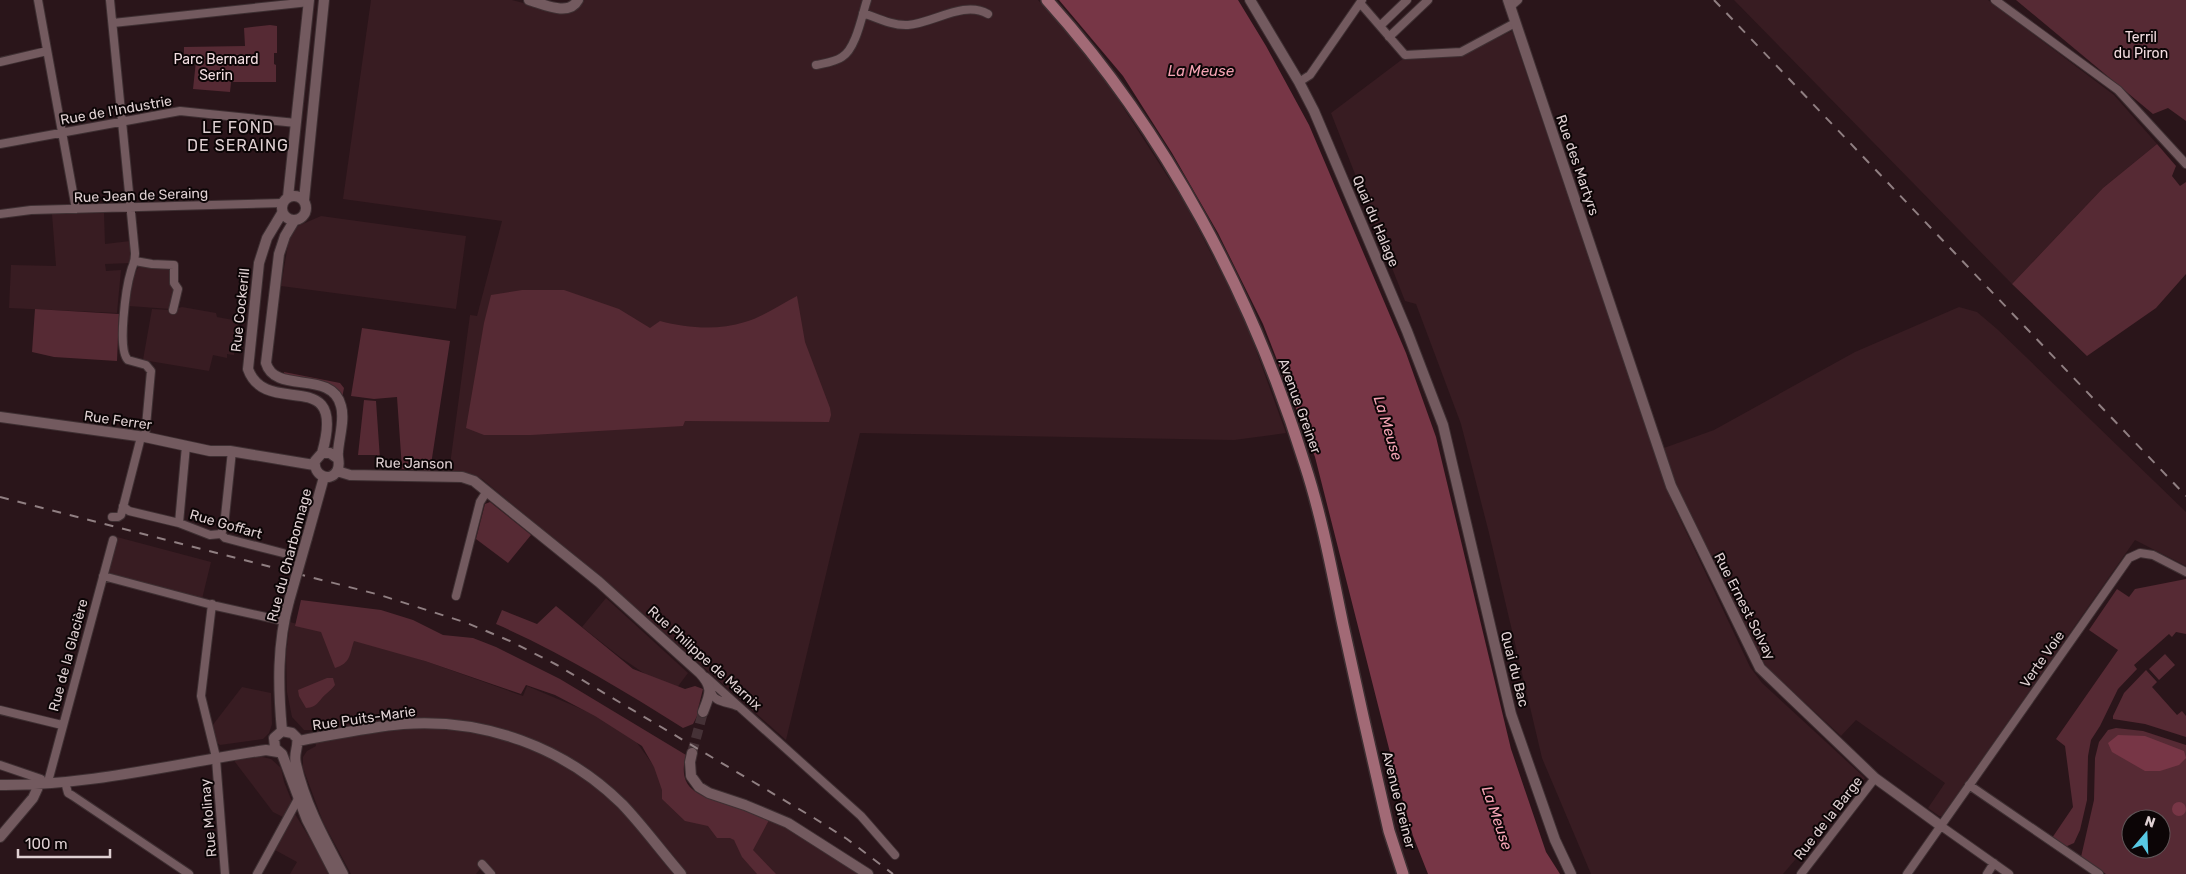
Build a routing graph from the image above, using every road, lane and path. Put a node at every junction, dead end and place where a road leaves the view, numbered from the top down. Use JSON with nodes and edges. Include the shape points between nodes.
{"nodes":[{"id":1,"x":38,"y":0,"type":"edge"},
{"id":2,"x":110,"y":0,"type":"edge"},
{"id":3,"x":324,"y":0,"type":"edge"},
{"id":4,"x":529,"y":0,"type":"edge"},
{"id":5,"x":578,"y":0,"type":"edge"},
{"id":6,"x":867,"y":0,"type":"edge"},
{"id":7,"x":1047,"y":0,"type":"edge"},
{"id":8,"x":1250,"y":0,"type":"edge"},
{"id":9,"x":1407,"y":0,"type":"edge"},
{"id":10,"x":1428,"y":0,"type":"edge"},
{"id":11,"x":1995,"y":0,"type":"edge"},
{"id":12,"x":309,"y":1,"type":"edge"},
{"id":13,"x":1361,"y":2,"type":"edge"},
{"id":14,"x":1512,"y":2,"type":"edge"},
{"id":15,"x":862,"y":14,"type":"junction"},
{"id":16,"x":988,"y":14,"type":"dead end"},
{"id":17,"x":113,"y":23,"type":"junction"},
{"id":18,"x":1515,"y":23,"type":"junction"},
{"id":19,"x":1380,"y":26,"type":"junction"},
{"id":20,"x":1390,"y":37,"type":"junction"},
{"id":21,"x":48,"y":51,"type":"junction"},
{"id":22,"x":0,"y":62,"type":"edge"},
{"id":23,"x":816,"y":65,"type":"dead end"},
{"id":24,"x":1300,"y":82,"type":"junction"},
{"id":25,"x":124,"y":121,"type":"junction"},
{"id":26,"x":296,"y":122,"type":"junction"},
{"id":27,"x":62,"y":132,"type":"junction"},
{"id":28,"x":0,"y":144,"type":"edge"},
{"id":29,"x":2186,"y":164,"type":"edge"},
{"id":30,"x":304,"y":200,"type":"junction"},
{"id":31,"x":284,"y":204,"type":"junction"},
{"id":32,"x":132,"y":207,"type":"junction"},
{"id":33,"x":76,"y":209,"type":"junction"},
{"id":34,"x":0,"y":214,"type":"edge"},
{"id":35,"x":294,"y":221,"type":"junction"},
{"id":36,"x":135,"y":261,"type":"junction"},
{"id":37,"x":173,"y":310,"type":"dead end"},
{"id":38,"x":1622,"y":339,"type":"joint"},
{"id":39,"x":0,"y":418,"type":"edge"},
{"id":40,"x":143,"y":437,"type":"junction"},
{"id":41,"x":186,"y":446,"type":"junction"},
{"id":42,"x":232,"y":451,"type":"junction"},
{"id":43,"x":322,"y":453,"type":"junction"},
{"id":44,"x":337,"y":458,"type":"junction"},
{"id":45,"x":1454,"y":463,"type":"joint"},
{"id":46,"x":314,"y":465,"type":"junction"},
{"id":47,"x":337,"y":471,"type":"junction"},
{"id":48,"x":324,"y":477,"type":"junction"},
{"id":49,"x":487,"y":491,"type":"junction"},
{"id":50,"x":123,"y":506,"type":"junction"},
{"id":51,"x":112,"y":516,"type":"dead end"},
{"id":52,"x":179,"y":523,"type":"junction"},
{"id":53,"x":221,"y":534,"type":"junction"},
{"id":54,"x":112,"y":540,"type":"dead end"},
{"id":55,"x":284,"y":552,"type":"dead end"},
{"id":56,"x":2186,"y":572,"type":"edge"},
{"id":57,"x":103,"y":576,"type":"junction"},
{"id":58,"x":456,"y":596,"type":"dead end"},
{"id":59,"x":212,"y":604,"type":"junction"},
{"id":60,"x":284,"y":621,"type":"junction"},
{"id":61,"x":715,"y":690,"type":"junction"},
{"id":62,"x":721,"y":701,"type":"junction"},
{"id":63,"x":738,"y":707,"type":"junction"},
{"id":64,"x":704,"y":709,"type":"joint"},
{"id":65,"x":0,"y":710,"type":"edge"},
{"id":66,"x":62,"y":725,"type":"junction"},
{"id":67,"x":282,"y":731,"type":"junction"},
{"id":68,"x":274,"y":738,"type":"junction"},
{"id":69,"x":296,"y":746,"type":"junction"},
{"id":70,"x":280,"y":753,"type":"junction"},
{"id":71,"x":692,"y":753,"type":"tunnel mouth"},
{"id":72,"x":215,"y":756,"type":"junction"},
{"id":73,"x":0,"y":765,"type":"edge"},
{"id":74,"x":0,"y":778,"type":"edge"},
{"id":75,"x":1875,"y":778,"type":"junction"},
{"id":76,"x":43,"y":780,"type":"junction"},
{"id":77,"x":65,"y":782,"type":"junction"},
{"id":78,"x":0,"y":785,"type":"edge"},
{"id":79,"x":1969,"y":785,"type":"junction"},
{"id":80,"x":298,"y":799,"type":"junction"},
{"id":81,"x":1941,"y":826,"type":"junction"},
{"id":82,"x":0,"y":837,"type":"edge"},
{"id":83,"x":895,"y":855,"type":"dead end"},
{"id":84,"x":1994,"y":863,"type":"junction"},
{"id":85,"x":482,"y":864,"type":"dead end"},
{"id":86,"x":189,"y":874,"type":"edge"},
{"id":87,"x":225,"y":874,"type":"edge"},
{"id":88,"x":257,"y":874,"type":"edge"},
{"id":89,"x":335,"y":874,"type":"edge"},
{"id":90,"x":343,"y":874,"type":"edge"},
{"id":91,"x":491,"y":874,"type":"edge"},
{"id":92,"x":681,"y":874,"type":"edge"},
{"id":93,"x":868,"y":874,"type":"edge"},
{"id":94,"x":1403,"y":874,"type":"edge"},
{"id":95,"x":1571,"y":874,"type":"edge"},
{"id":96,"x":1801,"y":874,"type":"edge"},
{"id":97,"x":1907,"y":874,"type":"edge"},
{"id":98,"x":1987,"y":874,"type":"edge"},
{"id":99,"x":2009,"y":874,"type":"edge"},
{"id":100,"x":2099,"y":874,"type":"edge"}],
"edges":[{"from":1,"to":21,"type":"street"},
{"from":2,"to":17,"type":"street"},
{"from":3,"to":30,"type":"main road"},
{"from":4,"to":5,"type":"main road","via":[[564,9],[574,6]]},
{"from":6,"to":15,"type":"street"},
{"from":7,"to":94,"type":"main road","name":"Avenue Greiner","via":[[1113,81],[1178,180],[1227,270],[1266,357],[1295,432],[1315,498],[1389,831]]},
{"from":8,"to":24,"type":"main road","name":"Quai du Halage"},
{"from":9,"to":19,"type":"street"},
{"from":10,"to":20,"type":"street"},
{"from":11,"to":29,"type":"street","via":[[2118,90]]},
{"from":12,"to":17,"type":"street"},
{"from":12,"to":26,"type":"main road","name":"Rue Cockerill"},
{"from":13,"to":19,"type":"street"},
{"from":13,"to":24,"type":"street","via":[[1310,75]]},
{"from":14,"to":18,"type":"main road","name":"Rue des Martyrs"},
{"from":15,"to":16,"type":"street","via":[[902,25],[917,24],[961,5],[979,7]]},
{"from":15,"to":23,"type":"street","via":[[848,53]]},
{"from":17,"to":25,"type":"street"},
{"from":18,"to":20,"type":"street","via":[[1461,52],[1405,54]]},
{"from":18,"to":38,"type":"main road","name":"Rue des Martyrs"},
{"from":19,"to":20,"type":"street"},
{"from":21,"to":22,"type":"street"},
{"from":21,"to":27,"type":"street"},
{"from":24,"to":45,"type":"main road","name":"Quai du Halage","via":[[1430,388]]},
{"from":25,"to":26,"type":"street","name":"Rue de l'Industrie","via":[[180,111]]},
{"from":25,"to":27,"type":"street","name":"Rue de l'Industrie"},
{"from":25,"to":32,"type":"street"},
{"from":26,"to":31,"type":"main road","name":"Rue Cockerill"},
{"from":27,"to":28,"type":"street","name":"Rue de l'Industrie"},
{"from":27,"to":33,"type":"street"},
{"from":30,"to":31,"type":"main road","via":[[296,196]]},
{"from":30,"to":35,"type":"main road","via":[[307,206],[305,214]]},
{"from":31,"to":32,"type":"street","name":"Rue Jean de Seraing"},
{"from":31,"to":35,"type":"main road","via":[[286,218]]},
{"from":31,"to":43,"type":"main road","name":"Rue Cockerill","via":[[259,263],[248,369],[255,382],[267,390],[312,398],[324,406],[327,416]]},
{"from":32,"to":33,"type":"street","name":"Rue Jean de Seraing"},
{"from":32,"to":36,"type":"street"},
{"from":33,"to":34,"type":"street","name":"Rue Jean de Seraing"},
{"from":35,"to":44,"type":"main road","via":[[279,254],[266,363],[276,376],[323,386],[335,393],[342,410]]},
{"from":36,"to":37,"type":"street","via":[[174,265],[174,283],[178,289]]},
{"from":36,"to":40,"type":"street","via":[[124,310],[122,349],[128,360],[146,364],[151,371]]},
{"from":38,"to":75,"type":"main road","name":"Rue Ernest Solvay","via":[[1671,486],[1760,668]]},
{"from":39,"to":40,"type":"main road","name":"Rue Ferrer"},
{"from":40,"to":41,"type":"main road","name":"Rue Ferrer"},
{"from":40,"to":50,"type":"street"},
{"from":41,"to":42,"type":"main road","name":"Rue Ferrer"},
{"from":41,"to":52,"type":"street","name":"Rue Goffart"},
{"from":42,"to":46,"type":"main road"},
{"from":42,"to":53,"type":"street"},
{"from":43,"to":44,"type":"main road","via":[[330,453]]},
{"from":43,"to":46,"type":"main road"},
{"from":44,"to":47,"type":"main road"},
{"from":45,"to":95,"type":"main road","name":"Quai du Bac","via":[[1511,714],[1555,840]]},
{"from":46,"to":48,"type":"main road"},
{"from":47,"to":48,"type":"main road"},
{"from":47,"to":49,"type":"main road","name":"Rue Janson","via":[[350,475],[468,478]]},
{"from":48,"to":60,"type":"main road","name":"Rue du Charbonnage","bridge":true},
{"from":49,"to":58,"type":"street","via":[[480,502]]},
{"from":49,"to":61,"type":"main road","name":"Rue Philippe de Marnix","via":[[599,582]]},
{"from":50,"to":51,"type":"street","via":[[119,517]]},
{"from":50,"to":52,"type":"street","via":[[129,511]]},
{"from":52,"to":53,"type":"street","name":"Rue Goffart","via":[[210,535]]},
{"from":53,"to":55,"type":"street","name":"Rue Goffart","via":[[225,538]]},
{"from":54,"to":57,"type":"street","name":"Rue de la Glacière"},
{"from":56,"to":79,"type":"street","name":"Verte Voie","via":[[2153,555],[2140,553],[2129,558]]},
{"from":57,"to":59,"type":"street"},
{"from":57,"to":66,"type":"street","name":"Rue de la Glacière"},
{"from":59,"to":60,"type":"street"},
{"from":59,"to":72,"type":"street","name":"Rue Molinay","via":[[201,700]]},
{"from":60,"to":67,"type":"main road","name":"Rue du Charbonnage","via":[[279,681]]},
{"from":61,"to":62,"type":"street","via":[[714,698]]},
{"from":61,"to":63,"type":"street","name":"Rue Philippe de Marnix"},
{"from":61,"to":64,"type":"main road"},
{"from":62,"to":63,"type":"street"},
{"from":62,"to":64,"type":"street"},
{"from":63,"to":83,"type":"street","name":"Rue Philippe de Marnix","via":[[861,816]]},
{"from":65,"to":66,"type":"street"},
{"from":66,"to":76,"type":"street","name":"Rue de la Glacière"},
{"from":67,"to":68,"type":"main road"},
{"from":67,"to":69,"type":"main road","via":[[292,733]]},
{"from":68,"to":70,"type":"main road","via":[[275,748]]},
{"from":68,"to":72,"type":"main road"},
{"from":69,"to":70,"type":"main road","via":[[288,754]]},
{"from":69,"to":90,"type":"main road","via":[[304,795]]},
{"from":69,"to":92,"type":"main road","name":"Rue Puits-Marie","via":[[392,725],[423,723],[462,726],[513,736],[556,755],[608,791]]},
{"from":70,"to":72,"type":"main road","via":[[266,750]]},
{"from":70,"to":80,"type":"main road"},
{"from":71,"to":93,"type":"main road","via":[[691,776],[699,787],[788,823]]},
{"from":72,"to":76,"type":"main road"},
{"from":72,"to":77,"type":"main road","via":[[132,774]]},
{"from":72,"to":87,"type":"street","name":"Rue Molinay"},
{"from":73,"to":76,"type":"street"},
{"from":74,"to":76,"type":"main road"},
{"from":75,"to":81,"type":"main road","name":"Rue Ernest Solvay"},
{"from":75,"to":96,"type":"street","name":"Rue de la Barge"},
{"from":76,"to":77,"type":"main road"},
{"from":76,"to":78,"type":"main road"},
{"from":76,"to":82,"type":"main road","via":[[33,798]]},
{"from":77,"to":86,"type":"street","via":[[72,796]]},
{"from":79,"to":81,"type":"street","name":"Verte Voie"},
{"from":79,"to":100,"type":"street"},
{"from":80,"to":88,"type":"street"},
{"from":80,"to":89,"type":"main road"},
{"from":81,"to":84,"type":"street","name":"Rue Ernest Solvay"},
{"from":81,"to":97,"type":"street","name":"Verte Voie"},
{"from":84,"to":98,"type":"street"},
{"from":84,"to":99,"type":"street","name":"Rue Ernest Solvay"},
{"from":85,"to":91,"type":"street"}]}
